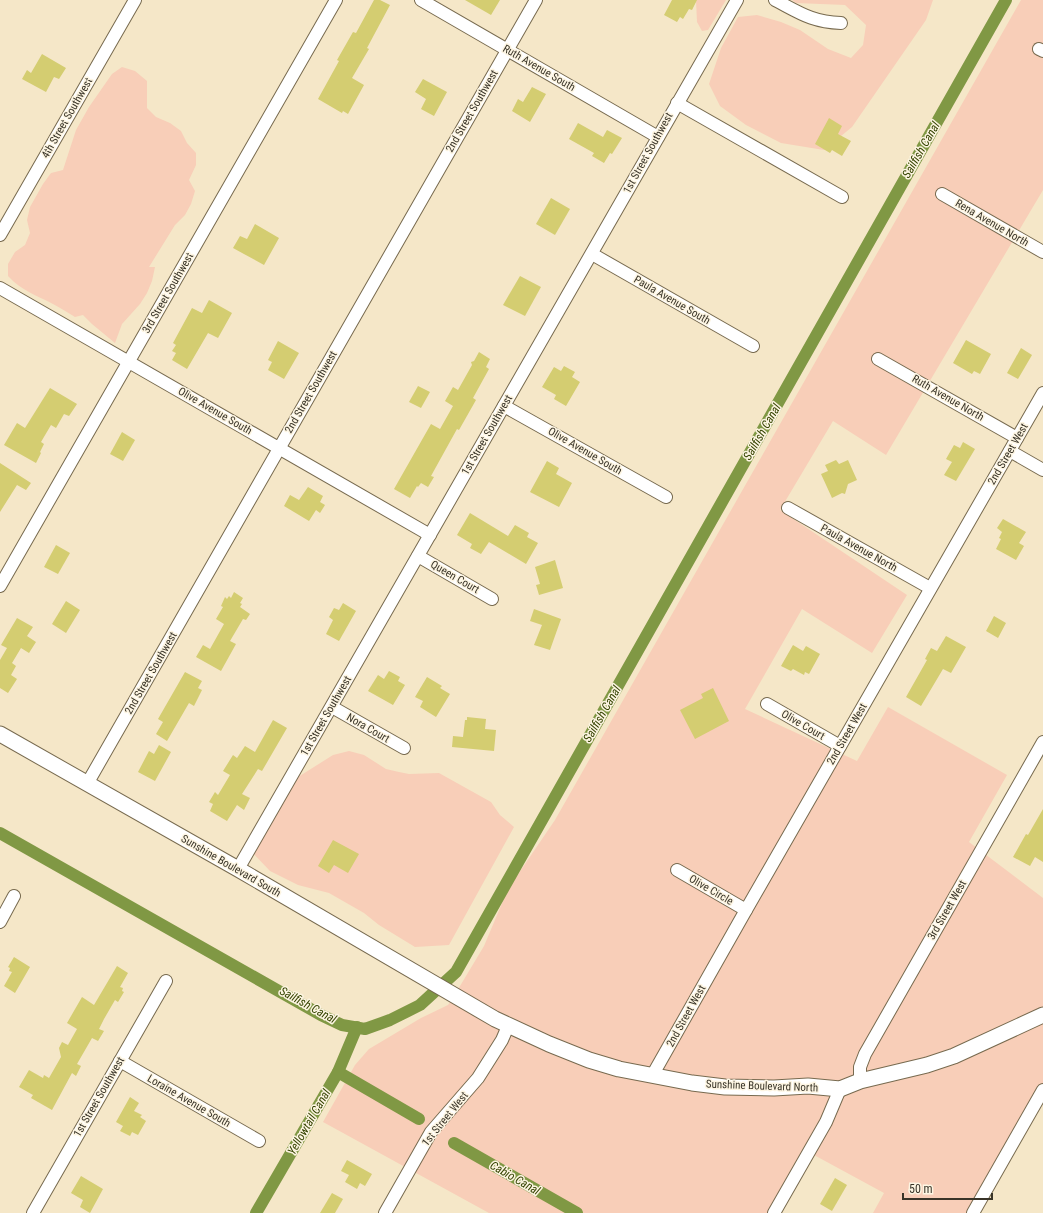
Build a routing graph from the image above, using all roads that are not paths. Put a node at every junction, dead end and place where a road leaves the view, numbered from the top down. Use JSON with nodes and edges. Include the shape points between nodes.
{"nodes":[{"id":1,"x":134,"y":0,"type":"edge"},
{"id":2,"x":336,"y":0,"type":"edge"},
{"id":3,"x":421,"y":0,"type":"edge"},
{"id":4,"x":536,"y":0,"type":"edge"},
{"id":5,"x":737,"y":0,"type":"edge"},
{"id":6,"x":775,"y":0,"type":"edge"},
{"id":7,"x":841,"y":23,"type":"dead end"},
{"id":8,"x":508,"y":50,"type":"junction"},
{"id":9,"x":677,"y":103,"type":"junction"},
{"id":10,"x":658,"y":136,"type":"junction"},
{"id":11,"x":942,"y":194,"type":"dead end"},
{"id":12,"x":842,"y":198,"type":"dead end"},
{"id":13,"x":0,"y":235,"type":"edge"},
{"id":14,"x":1043,"y":252,"type":"edge"},
{"id":15,"x":592,"y":254,"type":"junction"},
{"id":16,"x":0,"y":288,"type":"edge"},
{"id":17,"x":753,"y":346,"type":"dead end"},
{"id":18,"x":878,"y":359,"type":"dead end"},
{"id":19,"x":128,"y":362,"type":"junction"},
{"id":20,"x":1043,"y":393,"type":"edge"},
{"id":21,"x":504,"y":406,"type":"junction"},
{"id":22,"x":1017,"y":438,"type":"junction"},
{"id":23,"x":279,"y":448,"type":"junction"},
{"id":24,"x":1010,"y":451,"type":"junction"},
{"id":25,"x":1043,"y":470,"type":"edge"},
{"id":26,"x":666,"y":497,"type":"dead end"},
{"id":27,"x":788,"y":508,"type":"dead end"},
{"id":28,"x":430,"y":535,"type":"junction"},
{"id":29,"x":418,"y":556,"type":"junction"},
{"id":30,"x":0,"y":586,"type":"edge"},
{"id":31,"x":930,"y":588,"type":"junction"},
{"id":32,"x":492,"y":599,"type":"dead end"},
{"id":33,"x":767,"y":704,"type":"dead end"},
{"id":34,"x":332,"y":707,"type":"junction"},
{"id":35,"x":0,"y":734,"type":"edge"},
{"id":36,"x":1043,"y":742,"type":"edge"},
{"id":37,"x":840,"y":746,"type":"junction"},
{"id":38,"x":404,"y":748,"type":"dead end"},
{"id":39,"x":87,"y":784,"type":"junction"},
{"id":40,"x":238,"y":870,"type":"junction"},
{"id":41,"x":677,"y":870,"type":"dead end"},
{"id":42,"x":14,"y":896,"type":"dead end"},
{"id":43,"x":746,"y":910,"type":"junction"},
{"id":44,"x":0,"y":922,"type":"edge"},
{"id":45,"x":166,"y":981,"type":"dead end"},
{"id":46,"x":460,"y":1000,"type":"joint"},
{"id":47,"x":1043,"y":1015,"type":"edge"},
{"id":48,"x":508,"y":1026,"type":"junction"},
{"id":49,"x":120,"y":1061,"type":"junction"},
{"id":50,"x":652,"y":1076,"type":"junction"},
{"id":51,"x":860,"y":1081,"type":"junction"},
{"id":52,"x":840,"y":1089,"type":"junction"},
{"id":53,"x":1043,"y":1090,"type":"edge"},
{"id":54,"x":258,"y":1141,"type":"dead end"},
{"id":55,"x":34,"y":1213,"type":"edge"},
{"id":56,"x":385,"y":1213,"type":"edge"},
{"id":57,"x":774,"y":1213,"type":"edge"},
{"id":58,"x":973,"y":1213,"type":"edge"}],
"edges":[{"from":1,"to":13,"type":"street","name":"4th Street Southwest"},
{"from":2,"to":19,"type":"street","name":"3rd Street Southwest"},
{"from":3,"to":8,"type":"street","name":"Ruth Avenue South"},
{"from":4,"to":8,"type":"street","name":"2nd Street Southwest"},
{"from":5,"to":9,"type":"street","name":"1st Street Southwest"},
{"from":6,"to":7,"type":"street","via":[[812,19]]},
{"from":8,"to":10,"type":"street","name":"Ruth Avenue South"},
{"from":8,"to":23,"type":"street","name":"2nd Street Southwest"},
{"from":9,"to":10,"type":"street","name":"1st Street Southwest"},
{"from":9,"to":12,"type":"street"},
{"from":10,"to":15,"type":"street","name":"1st Street Southwest"},
{"from":11,"to":14,"type":"street","name":"Rena Avenue North"},
{"from":15,"to":17,"type":"street","name":"Paula Avenue South"},
{"from":15,"to":21,"type":"street","name":"1st Street Southwest"},
{"from":16,"to":19,"type":"street","name":"Olive Avenue South"},
{"from":18,"to":22,"type":"street","name":"Ruth Avenue North"},
{"from":19,"to":23,"type":"street","name":"Olive Avenue South"},
{"from":19,"to":30,"type":"street","name":"3rd Street Southwest"},
{"from":20,"to":22,"type":"street","name":"2nd Street West"},
{"from":21,"to":26,"type":"street","name":"Olive Avenue South"},
{"from":21,"to":28,"type":"street","name":"1st Street Southwest"},
{"from":22,"to":24,"type":"street","name":"2nd Street West"},
{"from":23,"to":28,"type":"street","name":"Olive Avenue South"},
{"from":23,"to":39,"type":"street","name":"2nd Street Southwest"},
{"from":24,"to":25,"type":"street"},
{"from":24,"to":31,"type":"street","name":"2nd Street West"},
{"from":27,"to":31,"type":"street","name":"Paula Avenue North"},
{"from":28,"to":29,"type":"street","name":"1st Street Southwest"},
{"from":29,"to":32,"type":"street","name":"Queen Court"},
{"from":29,"to":34,"type":"street","name":"1st Street Southwest"},
{"from":31,"to":37,"type":"street","name":"2nd Street West"},
{"from":33,"to":37,"type":"street","name":"Olive Court"},
{"from":34,"to":38,"type":"street","name":"Nora Court"},
{"from":34,"to":40,"type":"street","name":"1st Street Southwest"},
{"from":35,"to":39,"type":"street","name":"Sunshine Boulevard South"},
{"from":36,"to":51,"type":"street","name":"3rd Street West","via":[[865,1054],[860,1067]]},
{"from":37,"to":43,"type":"street","name":"2nd Street West"},
{"from":39,"to":40,"type":"street","name":"Sunshine Boulevard South"},
{"from":40,"to":46,"type":"street","name":"Sunshine Boulevard South"},
{"from":41,"to":43,"type":"street","name":"Olive Circle"},
{"from":42,"to":44,"type":"street"},
{"from":43,"to":50,"type":"street","name":"2nd Street West"},
{"from":45,"to":49,"type":"street","name":"1st Street Southwest"},
{"from":46,"to":48,"type":"street","name":"Sunshine Boulevard North"},
{"from":47,"to":51,"type":"street","name":"Sunshine Boulevard North","via":[[954,1056]]},
{"from":48,"to":50,"type":"street","name":"Sunshine Boulevard North","via":[[589,1060]]},
{"from":48,"to":56,"type":"street","name":"1st Street West","via":[[478,1078],[431,1132]]},
{"from":49,"to":54,"type":"street","name":"Loraine Avenue South"},
{"from":49,"to":55,"type":"street","name":"1st Street Southwest"},
{"from":50,"to":52,"type":"street","name":"Sunshine Boulevard North","via":[[726,1087],[808,1086]]},
{"from":51,"to":52,"type":"street","name":"Sunshine Boulevard North"},
{"from":52,"to":57,"type":"street","via":[[826,1122]]},
{"from":53,"to":58,"type":"street"}]}
